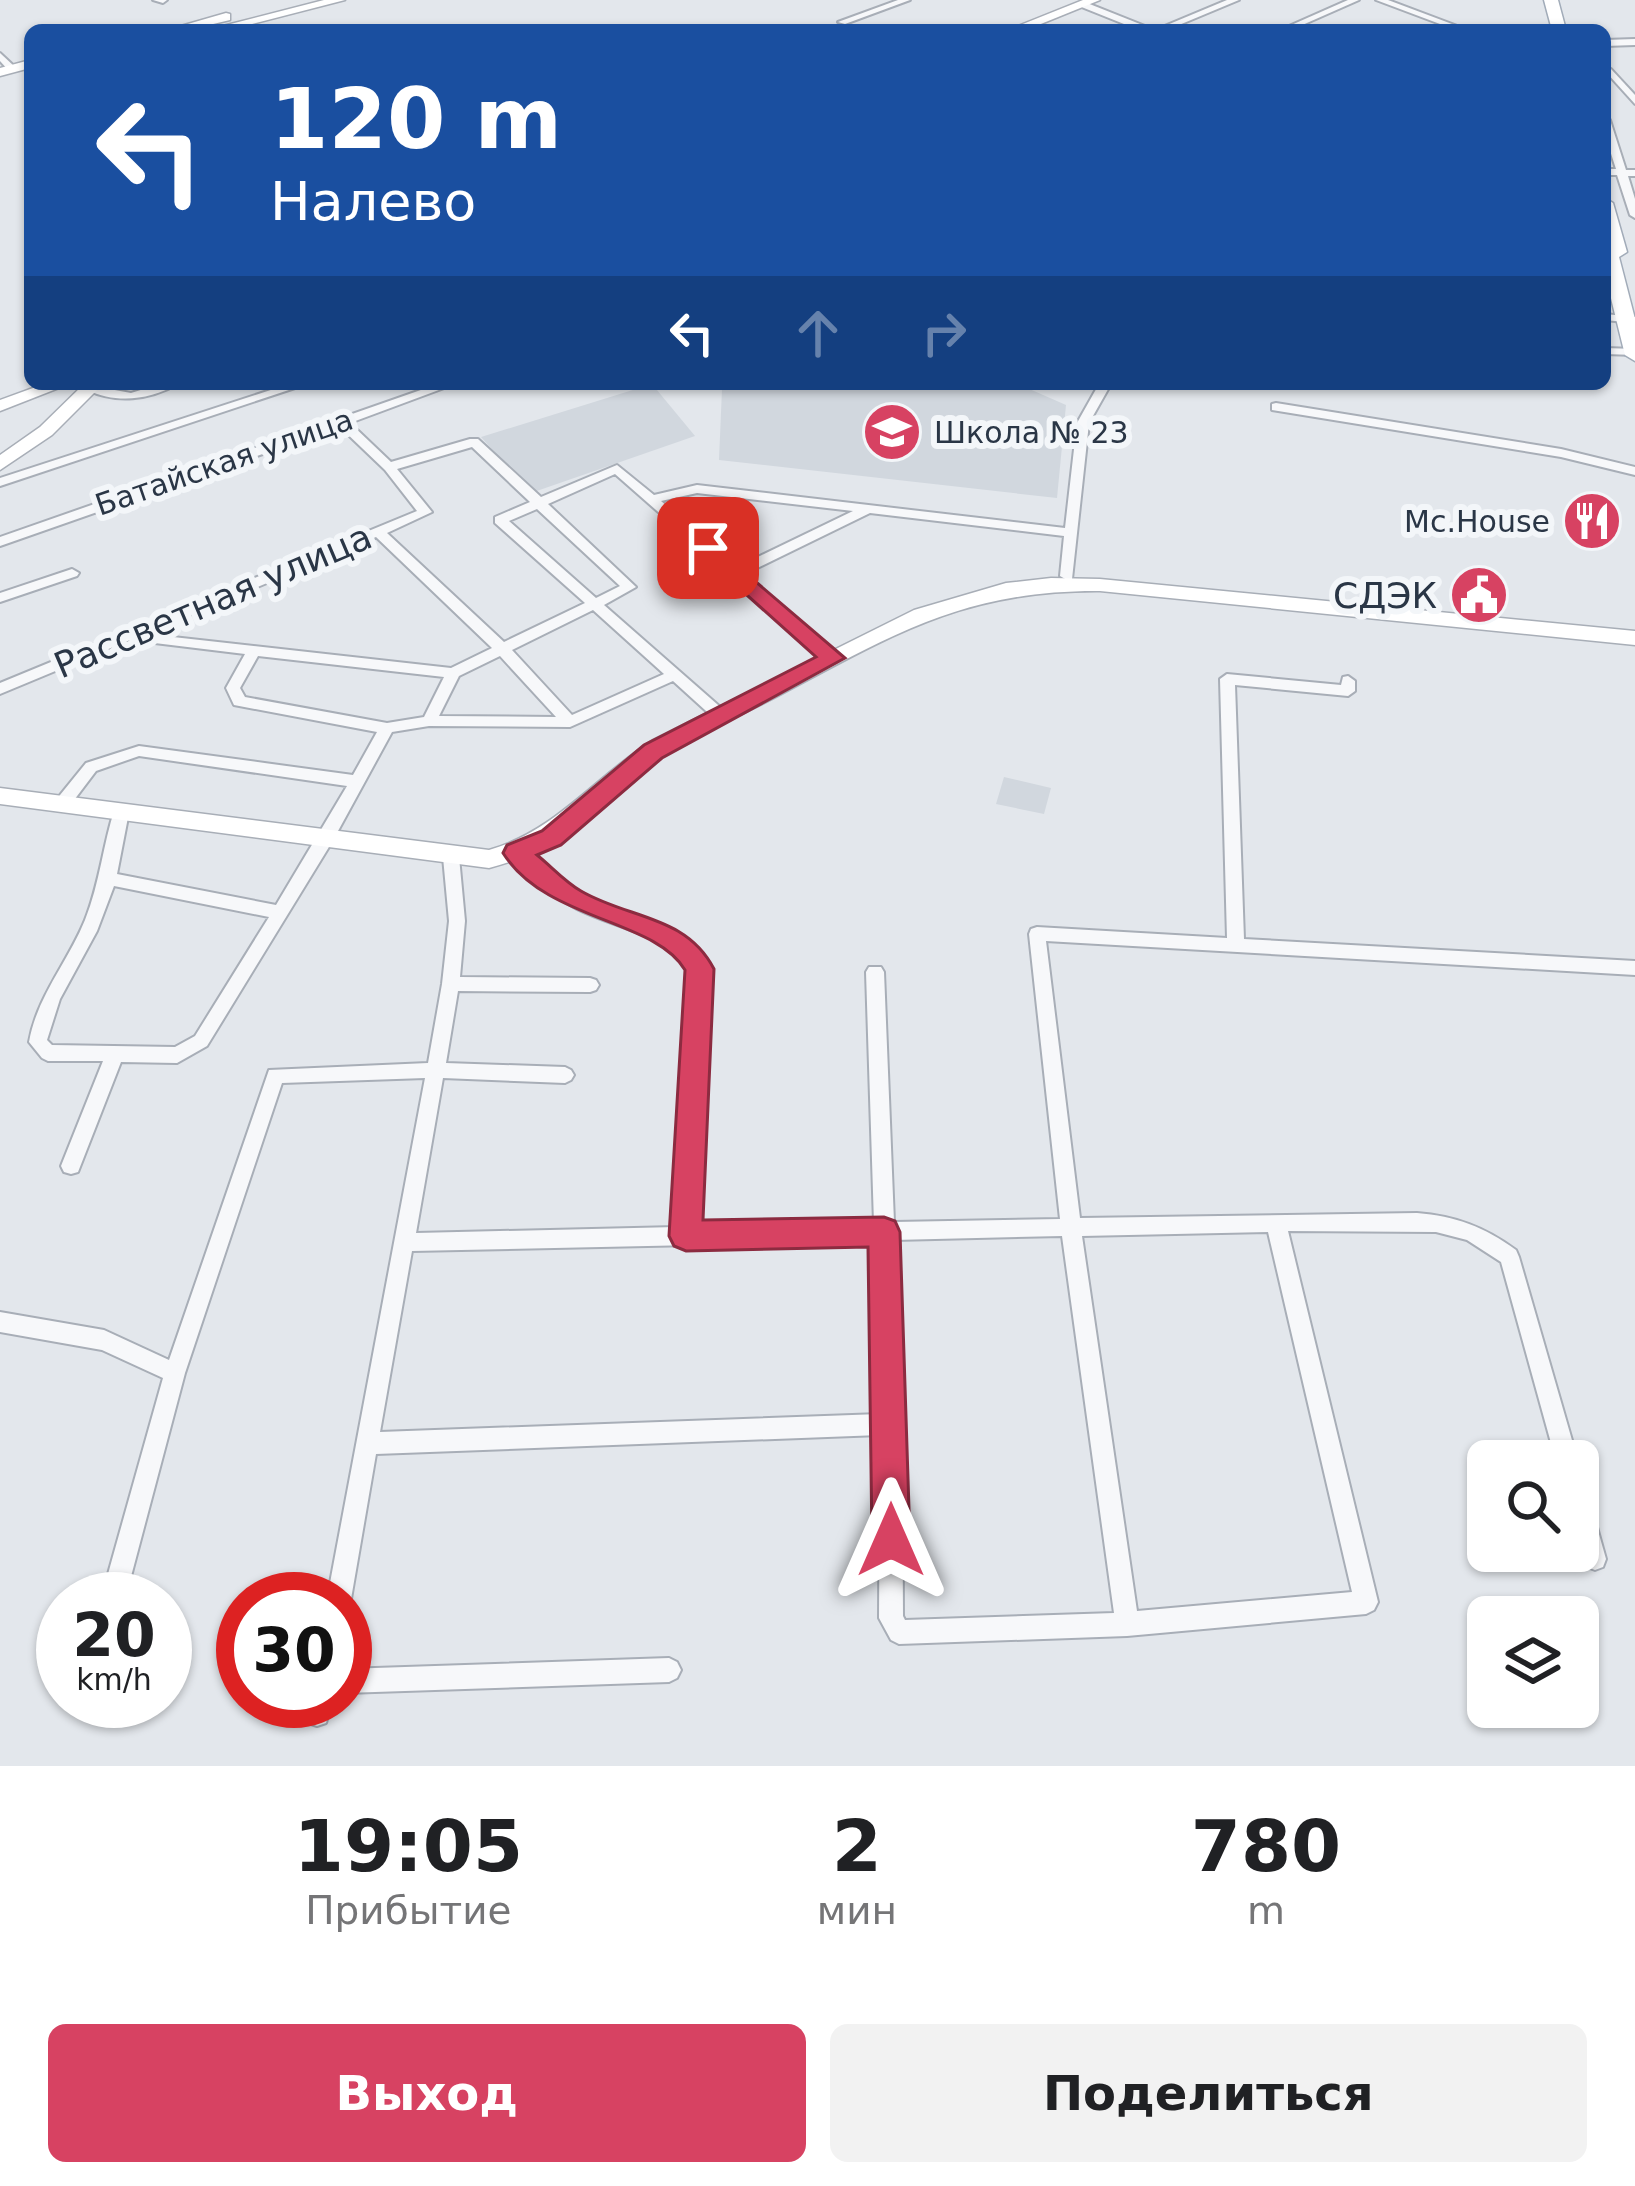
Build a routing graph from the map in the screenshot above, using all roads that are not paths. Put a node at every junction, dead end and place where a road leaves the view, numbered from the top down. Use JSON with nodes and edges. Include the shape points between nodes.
{"nodes":[{"id":1,"x":298,"y":0,"type":"edge"},
{"id":2,"x":339,"y":0,"type":"edge"},
{"id":3,"x":907,"y":0,"type":"edge"},
{"id":4,"x":1234,"y":0,"type":"edge"},
{"id":5,"x":1354,"y":0,"type":"edge"},
{"id":6,"x":1380,"y":0,"type":"edge"},
{"id":7,"x":1088,"y":2,"type":"edge"},
{"id":8,"x":260,"y":8,"type":"edge"},
{"id":9,"x":842,"y":22,"type":"dead end"},
{"id":10,"x":197,"y":24,"type":"edge"},
{"id":11,"x":226,"y":24,"type":"edge"},
{"id":12,"x":1030,"y":24,"type":"edge"},
{"id":13,"x":1134,"y":24,"type":"edge"},
{"id":14,"x":1174,"y":24,"type":"edge"},
{"id":15,"x":1298,"y":24,"type":"edge"},
{"id":16,"x":1447,"y":24,"type":"edge"},
{"id":17,"x":0,"y":56,"type":"edge"},
{"id":18,"x":1613,"y":72,"type":"edge"},
{"id":19,"x":15,"y":73,"type":"edge"},
{"id":20,"x":1635,"y":101,"type":"edge"},
{"id":21,"x":1611,"y":134,"type":"edge"},
{"id":22,"x":1629,"y":173,"type":"edge"},
{"id":23,"x":1635,"y":215,"type":"edge"},
{"id":24,"x":1611,"y":221,"type":"edge"},
{"id":25,"x":1611,"y":261,"type":"edge"},
{"id":26,"x":1612,"y":265,"type":"junction"},
{"id":27,"x":1631,"y":282,"type":"edge"},
{"id":28,"x":1625,"y":317,"type":"edge"},
{"id":29,"x":1635,"y":354,"type":"edge"},
{"id":30,"x":44,"y":390,"type":"edge"},
{"id":31,"x":89,"y":390,"type":"edge"},
{"id":32,"x":105,"y":390,"type":"edge"},
{"id":33,"x":154,"y":390,"type":"edge"},
{"id":34,"x":284,"y":390,"type":"edge"},
{"id":35,"x":431,"y":390,"type":"edge"},
{"id":36,"x":1102,"y":390,"type":"edge"},
{"id":37,"x":0,"y":406,"type":"edge"},
{"id":38,"x":1276,"y":407,"type":"dead end"},
{"id":39,"x":341,"y":421,"type":"junction"},
{"id":40,"x":0,"y":464,"type":"edge"},
{"id":41,"x":389,"y":466,"type":"junction"},
{"id":42,"x":1635,"y":471,"type":"edge"},
{"id":43,"x":0,"y":482,"type":"edge"},
{"id":44,"x":652,"y":499,"type":"junction"},
{"id":45,"x":536,"y":503,"type":"junction"},
{"id":46,"x":870,"y":508,"type":"junction"},
{"id":47,"x":378,"y":532,"type":"junction"},
{"id":48,"x":1072,"y":532,"type":"junction"},
{"id":49,"x":0,"y":542,"type":"edge"},
{"id":50,"x":72,"y":573,"type":"dead end"},
{"id":51,"x":736,"y":573,"type":"junction"},
{"id":52,"x":1057,"y":580,"type":"junction"},
{"id":53,"x":0,"y":598,"type":"edge"},
{"id":54,"x":594,"y":604,"type":"junction"},
{"id":55,"x":1635,"y":634,"type":"edge"},
{"id":56,"x":134,"y":637,"type":"junction"},
{"id":57,"x":254,"y":651,"type":"junction"},
{"id":58,"x":504,"y":651,"type":"junction"},
{"id":59,"x":833,"y":658,"type":"junction"},
{"id":60,"x":453,"y":673,"type":"junction"},
{"id":61,"x":674,"y":675,"type":"junction"},
{"id":62,"x":1348,"y":681,"type":"dead end"},
{"id":63,"x":0,"y":689,"type":"edge"},
{"id":64,"x":721,"y":716,"type":"junction"},
{"id":65,"x":429,"y":721,"type":"junction"},
{"id":66,"x":570,"y":722,"type":"junction"},
{"id":67,"x":387,"y":728,"type":"junction"},
{"id":68,"x":355,"y":781,"type":"junction"},
{"id":69,"x":0,"y":796,"type":"edge"},
{"id":70,"x":62,"y":804,"type":"junction"},
{"id":71,"x":121,"y":812,"type":"junction"},
{"id":72,"x":326,"y":838,"type":"junction"},
{"id":73,"x":516,"y":853,"type":"junction"},
{"id":74,"x":451,"y":856,"type":"junction"},
{"id":75,"x":111,"y":879,"type":"junction"},
{"id":76,"x":279,"y":912,"type":"junction"},
{"id":77,"x":1236,"y":947,"type":"junction"},
{"id":78,"x":1635,"y":968,"type":"edge"},
{"id":79,"x":875,"y":972,"type":"dead end"},
{"id":80,"x":451,"y":984,"type":"junction"},
{"id":81,"x":590,"y":985,"type":"dead end"},
{"id":82,"x":115,"y":1055,"type":"junction"},
{"id":83,"x":437,"y":1070,"type":"junction"},
{"id":84,"x":565,"y":1075,"type":"dead end"},
{"id":85,"x":71,"y":1166,"type":"dead end"},
{"id":86,"x":1276,"y":1223,"type":"junction"},
{"id":87,"x":1071,"y":1229,"type":"junction"},
{"id":88,"x":884,"y":1232,"type":"junction"},
{"id":89,"x":686,"y":1236,"type":"junction"},
{"id":90,"x":403,"y":1242,"type":"junction"},
{"id":91,"x":0,"y":1322,"type":"edge"},
{"id":92,"x":175,"y":1373,"type":"junction"},
{"id":93,"x":891,"y":1424,"type":"junction"},
{"id":94,"x":1562,"y":1440,"type":"edge"},
{"id":95,"x":369,"y":1444,"type":"junction"},
{"id":96,"x":120,"y":1572,"type":"edge"},
{"id":97,"x":344,"y":1572,"type":"edge"},
{"id":98,"x":1127,"y":1624,"type":"junction"},
{"id":99,"x":669,"y":1670,"type":"dead end"},
{"id":100,"x":372,"y":1680,"type":"edge"}],
"edges":[{"from":1,"to":8,"type":"street"},
{"from":2,"to":8,"type":"street"},
{"from":3,"to":9,"type":"street"},
{"from":4,"to":14,"type":"street"},
{"from":5,"to":15,"type":"street"},
{"from":6,"to":16,"type":"street"},
{"from":7,"to":12,"type":"street"},
{"from":7,"to":13,"type":"street"},
{"from":8,"to":10,"type":"street"},
{"from":8,"to":11,"type":"street"},
{"from":17,"to":19,"type":"street"},
{"from":18,"to":20,"type":"street"},
{"from":21,"to":22,"type":"street"},
{"from":22,"to":23,"type":"street"},
{"from":24,"to":27,"type":"main road"},
{"from":25,"to":26,"type":"main road"},
{"from":26,"to":27,"type":"street"},
{"from":26,"to":28,"type":"main road"},
{"from":27,"to":28,"type":"main road"},
{"from":28,"to":29,"type":"main road"},
{"from":30,"to":37,"type":"street"},
{"from":31,"to":40,"type":"street"},
{"from":32,"to":33,"type":"street","via":[[132,397]]},
{"from":34,"to":43,"type":"street"},
{"from":35,"to":39,"type":"street","name":"Батайская улица"},
{"from":36,"to":48,"type":"street","via":[[1083,423]]},
{"from":38,"to":42,"type":"street"},
{"from":39,"to":41,"type":"street"},
{"from":39,"to":49,"type":"street","name":"Батайская улица"},
{"from":41,"to":45,"type":"street","via":[[474,442]]},
{"from":41,"to":47,"type":"street","name":"Рассветная улица","via":[[425,512]]},
{"from":44,"to":45,"type":"street","via":[[617,469]]},
{"from":44,"to":46,"type":"street","via":[[697,489]]},
{"from":44,"to":51,"type":"street"},
{"from":45,"to":54,"type":"street","via":[[629,587]]},
{"from":45,"to":54,"type":"street","via":[[500,520]]},
{"from":46,"to":48,"type":"street"},
{"from":46,"to":51,"type":"street"},
{"from":47,"to":56,"type":"street","name":"Рассветная улица"},
{"from":47,"to":58,"type":"street"},
{"from":48,"to":52,"type":"street"},
{"from":50,"to":53,"type":"street"},
{"from":51,"to":59,"type":"street"},
{"from":52,"to":55,"type":"street"},
{"from":52,"to":59,"type":"street","via":[[944,602]]},
{"from":54,"to":58,"type":"street"},
{"from":54,"to":61,"type":"street"},
{"from":56,"to":57,"type":"street"},
{"from":56,"to":63,"type":"street","name":"Рассветная улица"},
{"from":57,"to":60,"type":"street"},
{"from":57,"to":67,"type":"street","via":[[233,688],[239,701]]},
{"from":58,"to":60,"type":"street"},
{"from":58,"to":66,"type":"street"},
{"from":59,"to":64,"type":"street"},
{"from":60,"to":65,"type":"street"},
{"from":61,"to":64,"type":"street"},
{"from":61,"to":66,"type":"street"},
{"from":62,"to":77,"type":"street","via":[[1348,692],[1227,679]]},
{"from":64,"to":73,"type":"street","via":[[630,767],[551,838]]},
{"from":65,"to":66,"type":"street"},
{"from":65,"to":67,"type":"street"},
{"from":67,"to":68,"type":"street"},
{"from":68,"to":70,"type":"street","via":[[139,751],[92,767]]},
{"from":68,"to":72,"type":"street"},
{"from":69,"to":70,"type":"street"},
{"from":70,"to":71,"type":"street"},
{"from":71,"to":72,"type":"street"},
{"from":71,"to":75,"type":"street"},
{"from":72,"to":74,"type":"street"},
{"from":72,"to":76,"type":"street"},
{"from":73,"to":74,"type":"street"},
{"from":73,"to":89,"type":"street","via":[[571,898],[663,933],[700,969]]},
{"from":74,"to":80,"type":"street"},
{"from":75,"to":76,"type":"street"},
{"from":75,"to":82,"type":"street","via":[[40,1020],[38,1042],[48,1053]]},
{"from":76,"to":82,"type":"street","via":[[190,1051]]},
{"from":77,"to":78,"type":"street"},
{"from":77,"to":87,"type":"street","via":[[1037,934]]},
{"from":79,"to":88,"type":"street"},
{"from":80,"to":81,"type":"street"},
{"from":80,"to":83,"type":"street"},
{"from":82,"to":85,"type":"street"},
{"from":83,"to":84,"type":"street"},
{"from":83,"to":90,"type":"street"},
{"from":83,"to":92,"type":"street","via":[[274,1075]]},
{"from":86,"to":87,"type":"street"},
{"from":86,"to":94,"type":"street","via":[[1457,1223],[1486,1236],[1509,1257]]},
{"from":86,"to":98,"type":"street","via":[[1366,1602]]},
{"from":87,"to":88,"type":"street"},
{"from":87,"to":98,"type":"street"},
{"from":88,"to":89,"type":"street"},
{"from":88,"to":93,"type":"street"},
{"from":89,"to":90,"type":"street"},
{"from":90,"to":95,"type":"street"},
{"from":91,"to":92,"type":"street","via":[[104,1340]]},
{"from":92,"to":96,"type":"street"},
{"from":93,"to":95,"type":"street"},
{"from":93,"to":98,"type":"street","via":[[892,1628]]},
{"from":95,"to":97,"type":"street"},
{"from":99,"to":100,"type":"street"}]}
